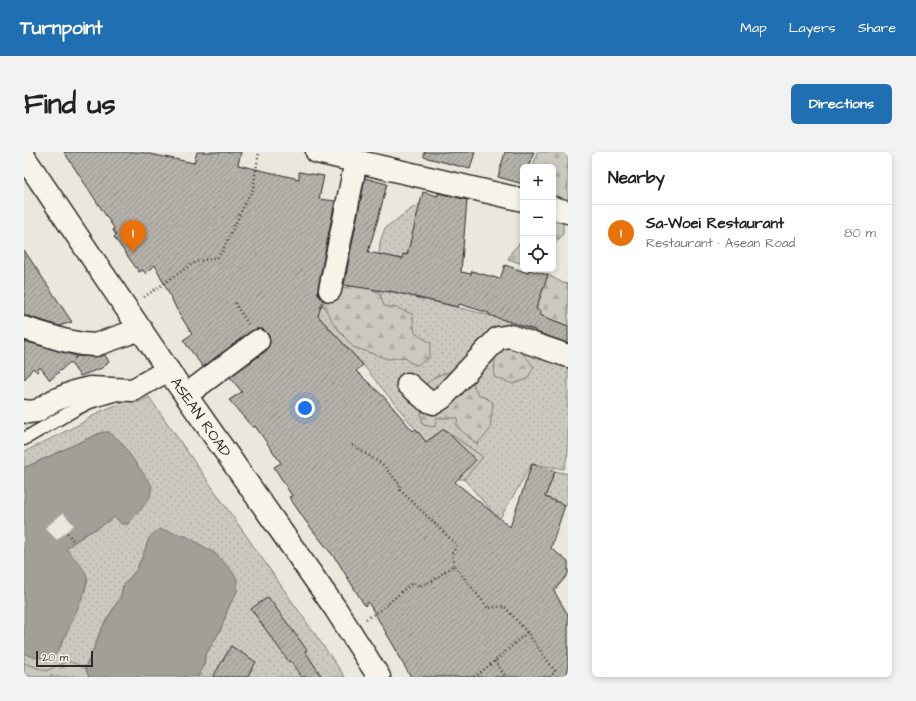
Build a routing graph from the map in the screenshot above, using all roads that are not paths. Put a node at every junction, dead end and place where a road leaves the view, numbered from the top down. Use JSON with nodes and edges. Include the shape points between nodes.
{"nodes":[{"id":1,"x":317,"y":152,"type":"edge"},
{"id":2,"x":24,"y":157,"type":"edge"},
{"id":3,"x":356,"y":161,"type":"junction"},
{"id":4,"x":520,"y":199,"type":"edge"},
{"id":5,"x":556,"y":209,"type":"edge"},
{"id":6,"x":568,"y":212,"type":"edge"},
{"id":7,"x":330,"y":290,"type":"dead end"},
{"id":8,"x":24,"y":328,"type":"edge"},
{"id":9,"x":141,"y":330,"type":"junction"},
{"id":10,"x":258,"y":341,"type":"road end"},
{"id":11,"x":568,"y":356,"type":"edge"},
{"id":12,"x":168,"y":370,"type":"junction"},
{"id":13,"x":408,"y":384,"type":"dead end"},
{"id":14,"x":133,"y":390,"type":"junction"},
{"id":15,"x":186,"y":395,"type":"junction"},
{"id":16,"x":24,"y":412,"type":"edge"},
{"id":17,"x":24,"y":438,"type":"edge"},
{"id":18,"x":379,"y":677,"type":"edge"}],
"edges":[{"from":1,"to":3,"type":"street"},
{"from":2,"to":9,"type":"street","name":"ASEAN ROAD"},
{"from":3,"to":4,"type":"street"},
{"from":3,"to":7,"type":"street"},
{"from":5,"to":6,"type":"street"},
{"from":8,"to":9,"type":"street","via":[[63,340],[96,345]]},
{"from":9,"to":12,"type":"street","name":"ASEAN ROAD"},
{"from":10,"to":15,"type":"street"},
{"from":11,"to":13,"type":"street","via":[[510,336],[498,338],[442,398],[434,403],[426,400]]},
{"from":12,"to":14,"type":"street"},
{"from":12,"to":15,"type":"street","name":"ASEAN ROAD"},
{"from":14,"to":16,"type":"street","via":[[90,388],[53,401],[37,411]]},
{"from":14,"to":17,"type":"lane","via":[[90,402]]},
{"from":15,"to":18,"type":"street","name":"ASEAN ROAD","via":[[335,608]]}]}
